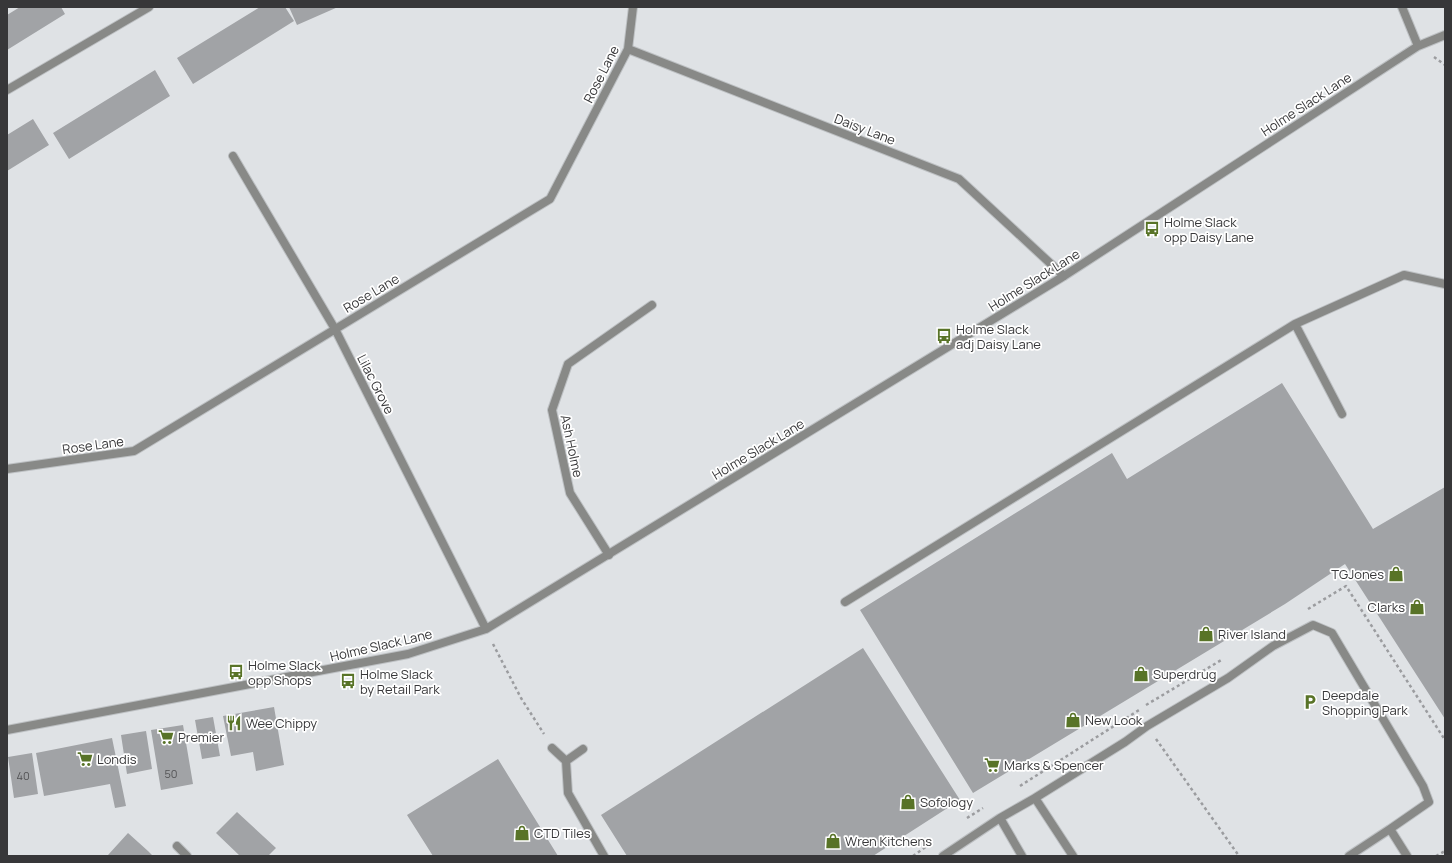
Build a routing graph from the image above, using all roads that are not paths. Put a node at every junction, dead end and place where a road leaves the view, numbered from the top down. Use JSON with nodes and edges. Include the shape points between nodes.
{"nodes":[{"id":1,"x":149,"y":7,"type":"edge"},
{"id":2,"x":633,"y":7,"type":"edge"},
{"id":3,"x":1402,"y":7,"type":"edge"},
{"id":4,"x":1445,"y":35,"type":"edge"},
{"id":5,"x":1418,"y":46,"type":"junction"},
{"id":6,"x":628,"y":49,"type":"junction"},
{"id":7,"x":7,"y":90,"type":"edge"},
{"id":8,"x":233,"y":156,"type":"dead end"},
{"id":9,"x":1064,"y":276,"type":"junction"},
{"id":10,"x":1445,"y":284,"type":"edge"},
{"id":11,"x":652,"y":304,"type":"dead end"},
{"id":12,"x":1295,"y":324,"type":"junction"},
{"id":13,"x":335,"y":329,"type":"junction"},
{"id":14,"x":1342,"y":414,"type":"dead end"},
{"id":15,"x":7,"y":469,"type":"edge"},
{"id":16,"x":609,"y":555,"type":"junction"},
{"id":17,"x":845,"y":602,"type":"dead end"},
{"id":18,"x":486,"y":629,"type":"junction"},
{"id":19,"x":7,"y":730,"type":"edge"},
{"id":20,"x":552,"y":748,"type":"road end"},
{"id":21,"x":583,"y":749,"type":"dead end"},
{"id":22,"x":566,"y":761,"type":"junction"},
{"id":23,"x":1035,"y":798,"type":"junction"},
{"id":24,"x":1000,"y":818,"type":"junction"},
{"id":25,"x":1390,"y":829,"type":"junction"},
{"id":26,"x":177,"y":846,"type":"dead end"},
{"id":27,"x":187,"y":856,"type":"edge"},
{"id":28,"x":604,"y":856,"type":"edge"},
{"id":29,"x":943,"y":856,"type":"edge"},
{"id":30,"x":1022,"y":856,"type":"edge"},
{"id":31,"x":1073,"y":856,"type":"edge"},
{"id":32,"x":1349,"y":856,"type":"edge"},
{"id":33,"x":1407,"y":856,"type":"edge"}],
"edges":[{"from":1,"to":7,"type":"street"},
{"from":2,"to":6,"type":"street","name":"Rose Lane"},
{"from":3,"to":5,"type":"street"},
{"from":4,"to":5,"type":"street","name":"Holme Slack Lane"},
{"from":5,"to":9,"type":"street","name":"Holme Slack Lane"},
{"from":6,"to":9,"type":"street","name":"Daisy Lane","via":[[959,179]]},
{"from":6,"to":13,"type":"street","name":"Rose Lane","via":[[550,199]]},
{"from":8,"to":13,"type":"street","name":"Lilac Grove"},
{"from":9,"to":16,"type":"street","name":"Holme Slack Lane"},
{"from":10,"to":12,"type":"street","via":[[1404,275]]},
{"from":11,"to":16,"type":"street","name":"Ash Holme","via":[[568,364],[552,410],[570,493]]},
{"from":12,"to":14,"type":"street"},
{"from":12,"to":17,"type":"street"},
{"from":13,"to":15,"type":"street","name":"Rose Lane","via":[[134,451]]},
{"from":13,"to":18,"type":"street","name":"Lilac Grove"},
{"from":16,"to":18,"type":"street","name":"Holme Slack Lane"},
{"from":18,"to":19,"type":"street","name":"Holme Slack Lane","via":[[408,654]]},
{"from":20,"to":22,"type":"street"},
{"from":21,"to":22,"type":"street"},
{"from":22,"to":28,"type":"street","via":[[568,793]]},
{"from":23,"to":24,"type":"street"},
{"from":23,"to":25,"type":"street","via":[[1147,726],[1228,678],[1273,646],[1313,625],[1332,633],[1424,786],[1429,802]]},
{"from":23,"to":31,"type":"street"},
{"from":24,"to":29,"type":"street"},
{"from":24,"to":30,"type":"street"},
{"from":25,"to":32,"type":"street"},
{"from":25,"to":33,"type":"street"},
{"from":26,"to":27,"type":"street"}]}
